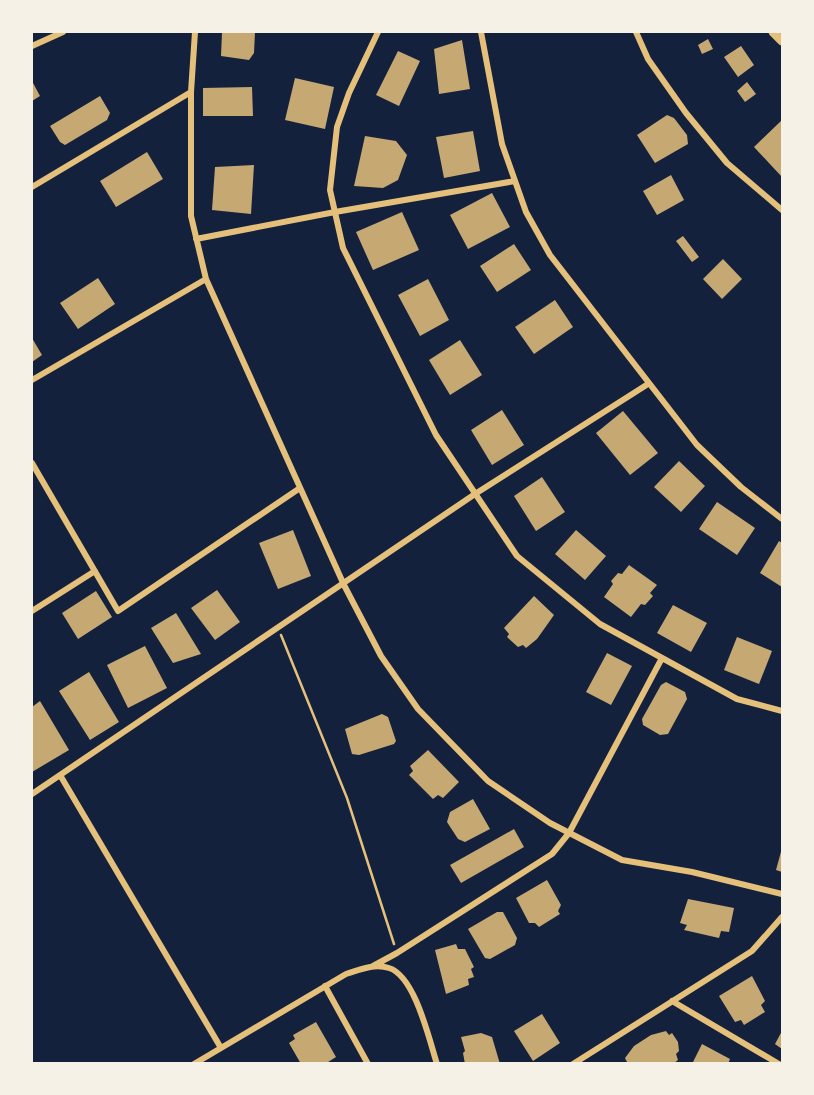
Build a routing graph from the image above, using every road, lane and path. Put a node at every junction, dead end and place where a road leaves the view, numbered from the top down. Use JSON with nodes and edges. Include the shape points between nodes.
{"nodes":[{"id":1,"x":63,"y":32,"type":"edge"},
{"id":2,"x":195,"y":32,"type":"edge"},
{"id":3,"x":378,"y":32,"type":"edge"},
{"id":4,"x":481,"y":32,"type":"edge"},
{"id":5,"x":636,"y":32,"type":"edge"},
{"id":6,"x":773,"y":32,"type":"edge"},
{"id":7,"x":782,"y":41,"type":"edge"},
{"id":8,"x":32,"y":46,"type":"edge"},
{"id":9,"x":191,"y":92,"type":"junction"},
{"id":10,"x":515,"y":181,"type":"junction"},
{"id":11,"x":32,"y":187,"type":"edge"},
{"id":12,"x":782,"y":210,"type":"edge"},
{"id":13,"x":335,"y":212,"type":"junction"},
{"id":14,"x":197,"y":239,"type":"junction"},
{"id":15,"x":206,"y":279,"type":"junction"},
{"id":16,"x":32,"y":380,"type":"edge"},
{"id":17,"x":648,"y":384,"type":"junction"},
{"id":18,"x":32,"y":463,"type":"edge"},
{"id":19,"x":300,"y":488,"type":"junction"},
{"id":20,"x":475,"y":494,"type":"junction"},
{"id":21,"x":782,"y":519,"type":"edge"},
{"id":22,"x":95,"y":571,"type":"junction"},
{"id":23,"x":344,"y":585,"type":"junction"},
{"id":24,"x":32,"y":611,"type":"edge"},
{"id":25,"x":278,"y":629,"type":"junction"},
{"id":26,"x":662,"y":658,"type":"junction"},
{"id":27,"x":782,"y":711,"type":"edge"},
{"id":28,"x":60,"y":775,"type":"junction"},
{"id":29,"x":32,"y":794,"type":"edge"},
{"id":30,"x":569,"y":833,"type":"junction"},
{"id":31,"x":782,"y":894,"type":"edge"},
{"id":32,"x":782,"y":917,"type":"edge"},
{"id":33,"x":397,"y":953,"type":"junction"},
{"id":34,"x":373,"y":966,"type":"junction"},
{"id":35,"x":325,"y":986,"type":"junction"},
{"id":36,"x":672,"y":1001,"type":"junction"},
{"id":37,"x":221,"y":1048,"type":"junction"},
{"id":38,"x":194,"y":1063,"type":"edge"},
{"id":39,"x":368,"y":1063,"type":"edge"},
{"id":40,"x":438,"y":1063,"type":"edge"},
{"id":41,"x":573,"y":1063,"type":"edge"},
{"id":42,"x":779,"y":1063,"type":"edge"}],
"edges":[{"from":1,"to":8,"type":"street"},
{"from":2,"to":9,"type":"street"},
{"from":3,"to":13,"type":"street","via":[[337,127],[330,190]]},
{"from":4,"to":10,"type":"street","via":[[502,144]]},
{"from":5,"to":12,"type":"street","via":[[686,113],[727,163]]},
{"from":6,"to":7,"type":"main road"},
{"from":9,"to":11,"type":"street"},
{"from":9,"to":14,"type":"street","via":[[191,216]]},
{"from":10,"to":13,"type":"street"},
{"from":10,"to":17,"type":"street","via":[[550,255]]},
{"from":13,"to":14,"type":"street"},
{"from":13,"to":20,"type":"street","via":[[343,248],[417,398]]},
{"from":14,"to":15,"type":"street"},
{"from":15,"to":16,"type":"street"},
{"from":15,"to":19,"type":"street"},
{"from":17,"to":20,"type":"street"},
{"from":17,"to":21,"type":"street","via":[[697,445]]},
{"from":18,"to":22,"type":"street"},
{"from":19,"to":22,"type":"street","via":[[118,611]]},
{"from":19,"to":23,"type":"street"},
{"from":20,"to":23,"type":"street"},
{"from":20,"to":26,"type":"street","via":[[517,556],[600,624]]},
{"from":22,"to":24,"type":"street"},
{"from":23,"to":25,"type":"street"},
{"from":23,"to":30,"type":"street","via":[[381,656],[418,709],[488,781]]},
{"from":25,"to":28,"type":"street"},
{"from":25,"to":33,"type":"path","via":[[347,798]]},
{"from":26,"to":27,"type":"street","via":[[737,699]]},
{"from":26,"to":30,"type":"street"},
{"from":28,"to":29,"type":"street"},
{"from":28,"to":37,"type":"street"},
{"from":30,"to":31,"type":"street","via":[[622,860]]},
{"from":30,"to":33,"type":"street","via":[[552,854]]},
{"from":32,"to":36,"type":"street","via":[[752,951]]},
{"from":33,"to":34,"type":"street"},
{"from":34,"to":35,"type":"street"},
{"from":34,"to":40,"type":"street","via":[[390,968],[404,978]]},
{"from":35,"to":37,"type":"street"},
{"from":35,"to":39,"type":"street"},
{"from":36,"to":41,"type":"street"},
{"from":36,"to":42,"type":"street"},
{"from":37,"to":38,"type":"street"}]}
